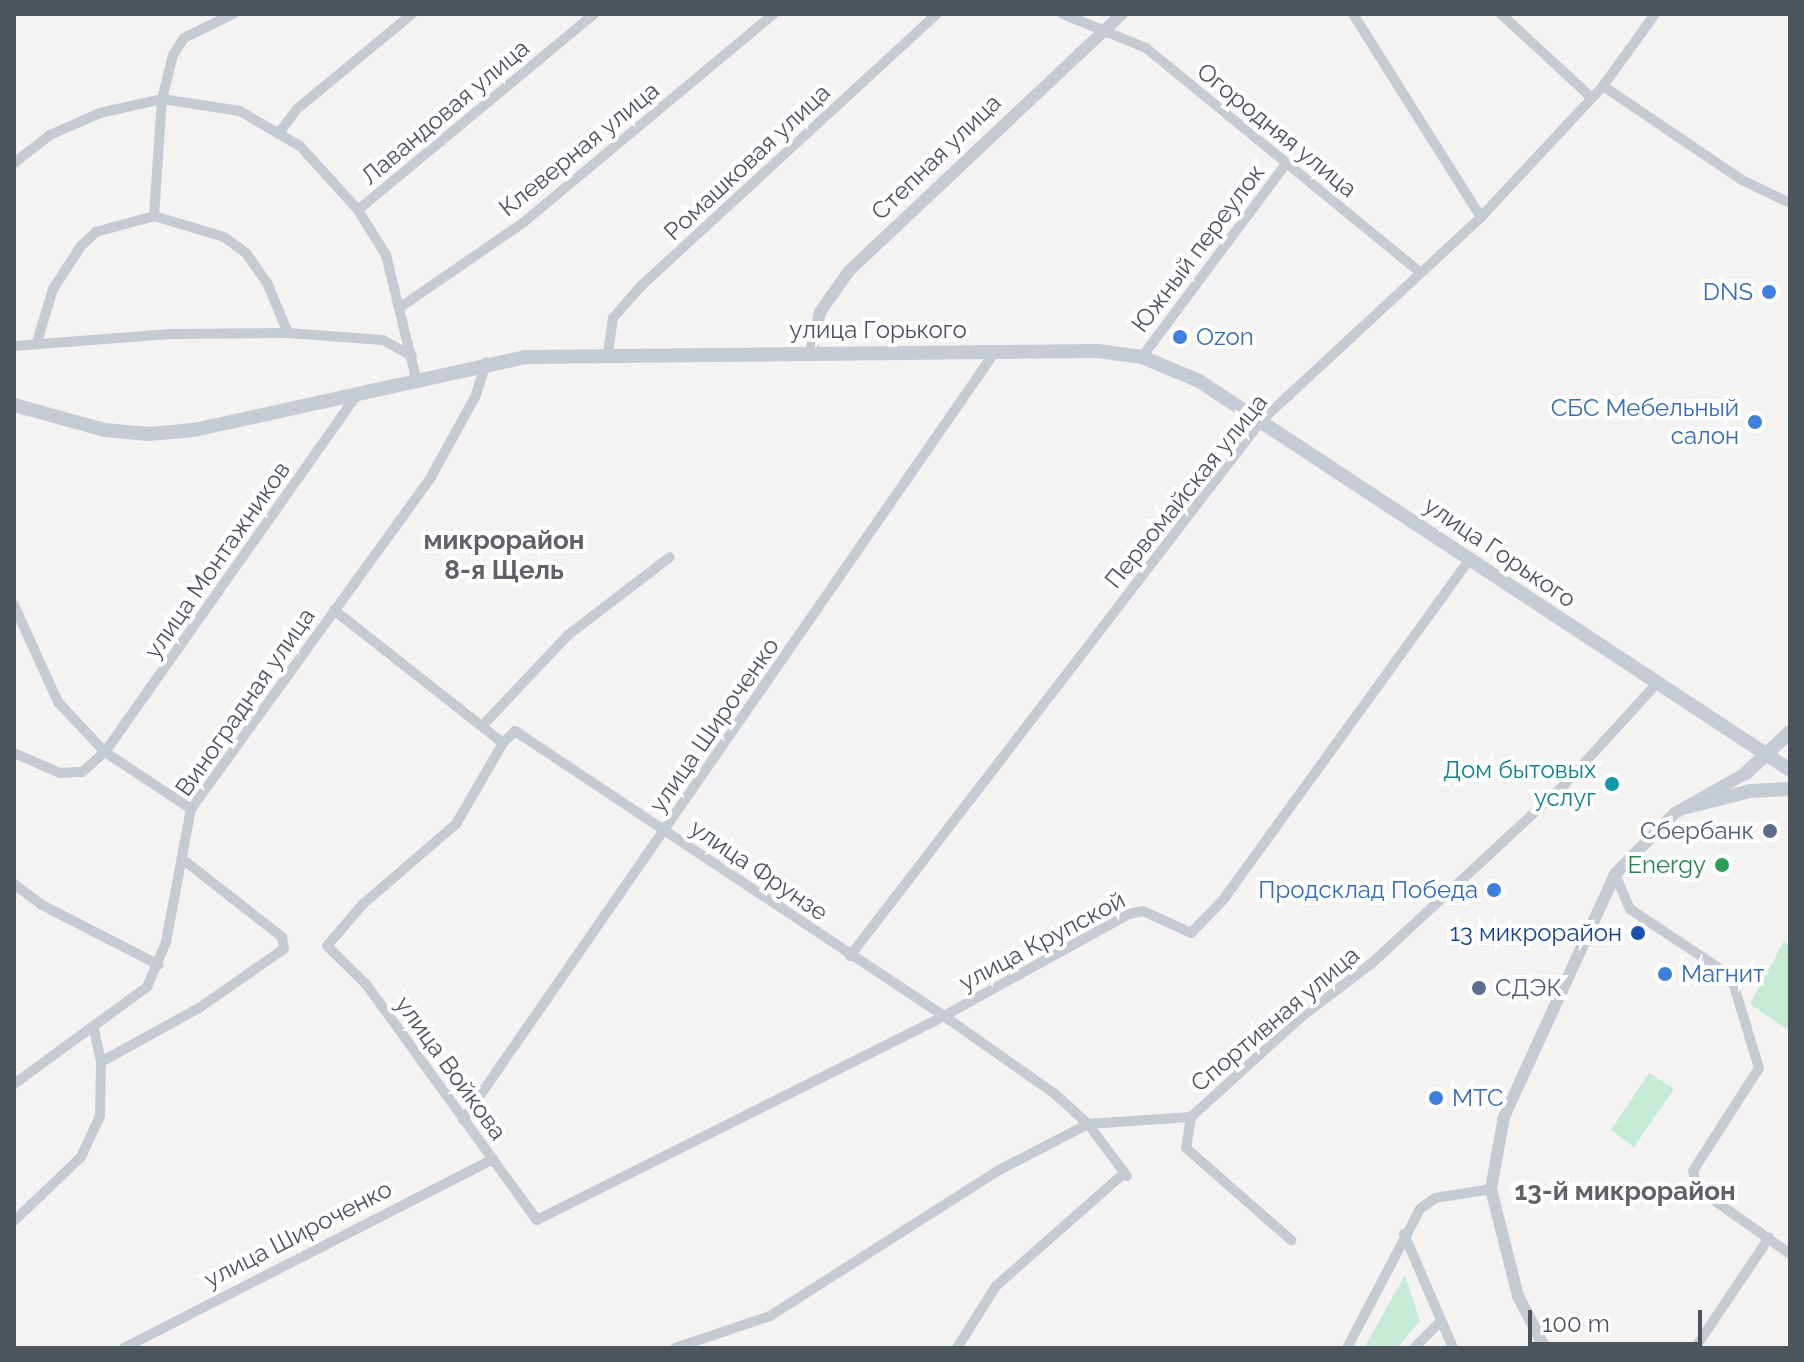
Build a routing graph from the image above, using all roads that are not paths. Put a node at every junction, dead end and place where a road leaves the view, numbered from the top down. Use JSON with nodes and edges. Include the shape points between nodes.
{"nodes":[{"id":1,"x":233,"y":14,"type":"edge"},
{"id":2,"x":412,"y":14,"type":"edge"},
{"id":3,"x":594,"y":14,"type":"edge"},
{"id":4,"x":774,"y":14,"type":"edge"},
{"id":5,"x":937,"y":14,"type":"edge"},
{"id":6,"x":1063,"y":14,"type":"edge"},
{"id":7,"x":1122,"y":14,"type":"edge"},
{"id":8,"x":1353,"y":14,"type":"edge"},
{"id":9,"x":1501,"y":14,"type":"edge"},
{"id":10,"x":1655,"y":14,"type":"edge"},
{"id":11,"x":1100,"y":32,"type":"junction"},
{"id":12,"x":1603,"y":86,"type":"junction"},
{"id":13,"x":1591,"y":97,"type":"junction"},
{"id":14,"x":162,"y":99,"type":"junction"},
{"id":15,"x":278,"y":134,"type":"junction"},
{"id":16,"x":14,"y":163,"type":"edge"},
{"id":17,"x":1286,"y":164,"type":"junction"},
{"id":18,"x":1790,"y":203,"type":"edge"},
{"id":19,"x":358,"y":210,"type":"junction"},
{"id":20,"x":154,"y":216,"type":"junction"},
{"id":21,"x":1481,"y":217,"type":"junction"},
{"id":22,"x":1420,"y":272,"type":"junction"},
{"id":23,"x":402,"y":306,"type":"junction"},
{"id":24,"x":288,"y":333,"type":"junction"},
{"id":25,"x":37,"y":342,"type":"junction"},
{"id":26,"x":14,"y":346,"type":"edge"},
{"id":27,"x":995,"y":352,"type":"junction"},
{"id":28,"x":608,"y":353,"type":"junction"},
{"id":29,"x":811,"y":353,"type":"junction"},
{"id":30,"x":412,"y":356,"type":"junction"},
{"id":31,"x":1142,"y":357,"type":"junction"},
{"id":32,"x":486,"y":363,"type":"junction"},
{"id":33,"x":416,"y":378,"type":"junction"},
{"id":34,"x":360,"y":391,"type":"junction"},
{"id":35,"x":14,"y":405,"type":"edge"},
{"id":36,"x":1261,"y":421,"type":"junction"},
{"id":37,"x":670,"y":557,"type":"dead end"},
{"id":38,"x":1471,"y":558,"type":"junction"},
{"id":39,"x":14,"y":605,"type":"edge"},
{"id":40,"x":334,"y":610,"type":"junction"},
{"id":41,"x":1658,"y":682,"type":"junction"},
{"id":42,"x":483,"y":725,"type":"junction"},
{"id":43,"x":1790,"y":732,"type":"edge"},
{"id":44,"x":503,"y":743,"type":"junction"},
{"id":45,"x":1790,"y":746,"type":"edge"},
{"id":46,"x":105,"y":752,"type":"junction"},
{"id":47,"x":14,"y":753,"type":"edge"},
{"id":48,"x":1770,"y":757,"type":"junction"},
{"id":49,"x":1790,"y":770,"type":"edge"},
{"id":50,"x":1746,"y":773,"type":"joint"},
{"id":51,"x":1790,"y":789,"type":"edge"},
{"id":52,"x":1687,"y":807,"type":"junction"},
{"id":53,"x":191,"y":809,"type":"junction"},
{"id":54,"x":666,"y":830,"type":"junction"},
{"id":55,"x":182,"y":859,"type":"junction"},
{"id":56,"x":1615,"y":874,"type":"junction"},
{"id":57,"x":14,"y":884,"type":"edge"},
{"id":58,"x":850,"y":956,"type":"junction"},
{"id":59,"x":159,"y":965,"type":"junction"},
{"id":60,"x":944,"y":1016,"type":"junction"},
{"id":61,"x":94,"y":1029,"type":"junction"},
{"id":62,"x":101,"y":1062,"type":"junction"},
{"id":63,"x":14,"y":1084,"type":"edge"},
{"id":64,"x":1191,"y":1117,"type":"junction"},
{"id":65,"x":463,"y":1120,"type":"junction"},
{"id":66,"x":1088,"y":1124,"type":"junction"},
{"id":67,"x":493,"y":1159,"type":"junction"},
{"id":68,"x":1491,"y":1189,"type":"junction"},
{"id":69,"x":537,"y":1220,"type":"joint"},
{"id":70,"x":14,"y":1221,"type":"edge"},
{"id":71,"x":1404,"y":1234,"type":"junction"},
{"id":72,"x":1769,"y":1238,"type":"junction"},
{"id":73,"x":1291,"y":1240,"type":"dead end"},
{"id":74,"x":1790,"y":1254,"type":"edge"},
{"id":75,"x":1441,"y":1321,"type":"junction"},
{"id":76,"x":124,"y":1348,"type":"edge"},
{"id":77,"x":675,"y":1348,"type":"edge"},
{"id":78,"x":957,"y":1348,"type":"edge"},
{"id":79,"x":1347,"y":1348,"type":"edge"},
{"id":80,"x":1414,"y":1348,"type":"edge"},
{"id":81,"x":1453,"y":1348,"type":"edge"},
{"id":82,"x":1545,"y":1348,"type":"edge"},
{"id":83,"x":1695,"y":1348,"type":"edge"}],
"edges":[{"from":1,"to":14,"type":"street","via":[[184,38],[173,55]]},
{"from":2,"to":15,"type":"street","via":[[297,109]]},
{"from":3,"to":19,"type":"street","name":"Лавандовая улица"},
{"from":4,"to":23,"type":"street","name":"Клеверная улица","via":[[524,222]]},
{"from":5,"to":28,"type":"street","name":"Ромашковая улица","via":[[641,286],[613,318]]},
{"from":6,"to":11,"type":"street","name":"Огородняя улица"},
{"from":7,"to":11,"type":"street","name":"Степная улица"},
{"from":8,"to":21,"type":"street"},
{"from":9,"to":13,"type":"street"},
{"from":10,"to":12,"type":"street","name":"Первомайская улица"},
{"from":11,"to":17,"type":"street","name":"Огородняя улица","via":[[1146,48]]},
{"from":11,"to":29,"type":"street","name":"Степная улица","via":[[849,271],[820,312]]},
{"from":12,"to":13,"type":"street","name":"Первомайская улица"},
{"from":12,"to":18,"type":"street","via":[[1742,180]]},
{"from":13,"to":21,"type":"street","name":"Первомайская улица"},
{"from":14,"to":15,"type":"street","via":[[240,111]]},
{"from":14,"to":16,"type":"street","via":[[100,113],[50,135]]},
{"from":14,"to":20,"type":"street"},
{"from":15,"to":19,"type":"street","via":[[300,146]]},
{"from":17,"to":22,"type":"street","name":"Огородняя улица"},
{"from":17,"to":31,"type":"street","name":"Южный переулок"},
{"from":19,"to":23,"type":"street","via":[[386,255]]},
{"from":20,"to":24,"type":"street","via":[[224,237],[246,253],[268,285]]},
{"from":20,"to":25,"type":"street","via":[[96,232],[81,246],[53,289]]},
{"from":21,"to":22,"type":"street","name":"Первомайская улица"},
{"from":22,"to":36,"type":"street","name":"Первомайская улица"},
{"from":23,"to":30,"type":"street"},
{"from":24,"to":25,"type":"street"},
{"from":24,"to":30,"type":"street","via":[[383,340]]},
{"from":25,"to":26,"type":"street"},
{"from":27,"to":29,"type":"main road","name":"улица Горького"},
{"from":27,"to":31,"type":"main road","name":"улица Горького","via":[[1098,351]]},
{"from":27,"to":54,"type":"street","name":"улица Широченко"},
{"from":28,"to":29,"type":"main road","name":"улица Горького"},
{"from":28,"to":32,"type":"main road","name":"улица Горького"},
{"from":30,"to":33,"type":"street"},
{"from":31,"to":36,"type":"main road","name":"улица Горького","via":[[1199,381]]},
{"from":32,"to":33,"type":"main road","name":"улица Горького"},
{"from":32,"to":40,"type":"street","name":"Виноградная улица","via":[[476,395],[431,477]]},
{"from":33,"to":34,"type":"main road","name":"улица Горького"},
{"from":34,"to":35,"type":"main road","name":"улица Горького","via":[[194,430],[149,434],[105,430]]},
{"from":34,"to":46,"type":"street","name":"улица Монтажников"},
{"from":36,"to":38,"type":"main road","name":"улица Горького"},
{"from":36,"to":58,"type":"street","name":"Первомайская улица"},
{"from":37,"to":42,"type":"street","via":[[568,635]]},
{"from":38,"to":41,"type":"main road","name":"улица Горького"},
{"from":38,"to":60,"type":"street","name":"улица Крупской","via":[[1223,900],[1191,933],[1143,911],[1129,914]]},
{"from":39,"to":46,"type":"street","via":[[58,702]]},
{"from":40,"to":42,"type":"street"},
{"from":40,"to":53,"type":"street","name":"Виноградная улица"},
{"from":41,"to":48,"type":"main road","name":"улица Горького"},
{"from":41,"to":64,"type":"street","name":"Спортивная улица","via":[[1565,784],[1406,931]]},
{"from":42,"to":44,"type":"street"},
{"from":43,"to":48,"type":"main road"},
{"from":44,"to":54,"type":"street","name":"улица Фрунзе","via":[[515,731]]},
{"from":44,"to":65,"type":"street","name":"улица Войкова","via":[[456,824],[363,904],[327,946],[366,984]]},
{"from":45,"to":48,"type":"main road"},
{"from":46,"to":47,"type":"street","via":[[82,772],[60,773]]},
{"from":46,"to":53,"type":"street"},
{"from":48,"to":49,"type":"main road"},
{"from":48,"to":50,"type":"main road"},
{"from":50,"to":52,"type":"street"},
{"from":51,"to":52,"type":"main road","via":[[1750,791]]},
{"from":52,"to":56,"type":"street","via":[[1658,828]]},
{"from":53,"to":55,"type":"street","name":"Виноградная улица"},
{"from":54,"to":58,"type":"street","name":"улица Фрунзе"},
{"from":54,"to":65,"type":"street","name":"улица Широченко"},
{"from":55,"to":59,"type":"street","name":"Виноградная улица"},
{"from":55,"to":62,"type":"street","via":[[285,943],[281,954],[199,1008]]},
{"from":56,"to":68,"type":"street","via":[[1504,1117]]},
{"from":56,"to":72,"type":"street","via":[[1630,909],[1731,976],[1759,1068],[1693,1171],[1698,1189]]},
{"from":57,"to":59,"type":"street","via":[[42,905]]},
{"from":58,"to":60,"type":"street","name":"улица Фрунзе"},
{"from":59,"to":61,"type":"street","name":"Виноградная улица","via":[[147,987]]},
{"from":60,"to":66,"type":"street","name":"улица Фрунзе"},
{"from":60,"to":69,"type":"street","name":"улица Крупской"},
{"from":61,"to":62,"type":"street"},
{"from":61,"to":63,"type":"street","name":"Виноградная улица"},
{"from":62,"to":70,"type":"street","via":[[100,1116],[81,1157]]},
{"from":64,"to":66,"type":"street","name":"Спортивная улица"},
{"from":64,"to":73,"type":"street","via":[[1186,1148]]},
{"from":65,"to":67,"type":"street","name":"улица Войкова"},
{"from":66,"to":77,"type":"street","name":"Спортивная улица","via":[[1001,1169],[770,1316]]},
{"from":66,"to":78,"type":"street","name":"улица Фрунзе","via":[[1125,1174],[996,1286]]},
{"from":67,"to":69,"type":"street","name":"улица Войкова"},
{"from":67,"to":76,"type":"street","name":"улица Широченко"},
{"from":68,"to":71,"type":"street","via":[[1435,1198]]},
{"from":68,"to":82,"type":"street","via":[[1518,1296]]},
{"from":71,"to":75,"type":"street"},
{"from":71,"to":79,"type":"street","via":[[1373,1305]]},
{"from":72,"to":74,"type":"street"},
{"from":72,"to":83,"type":"street"},
{"from":75,"to":80,"type":"street"},
{"from":75,"to":81,"type":"street"}]}
